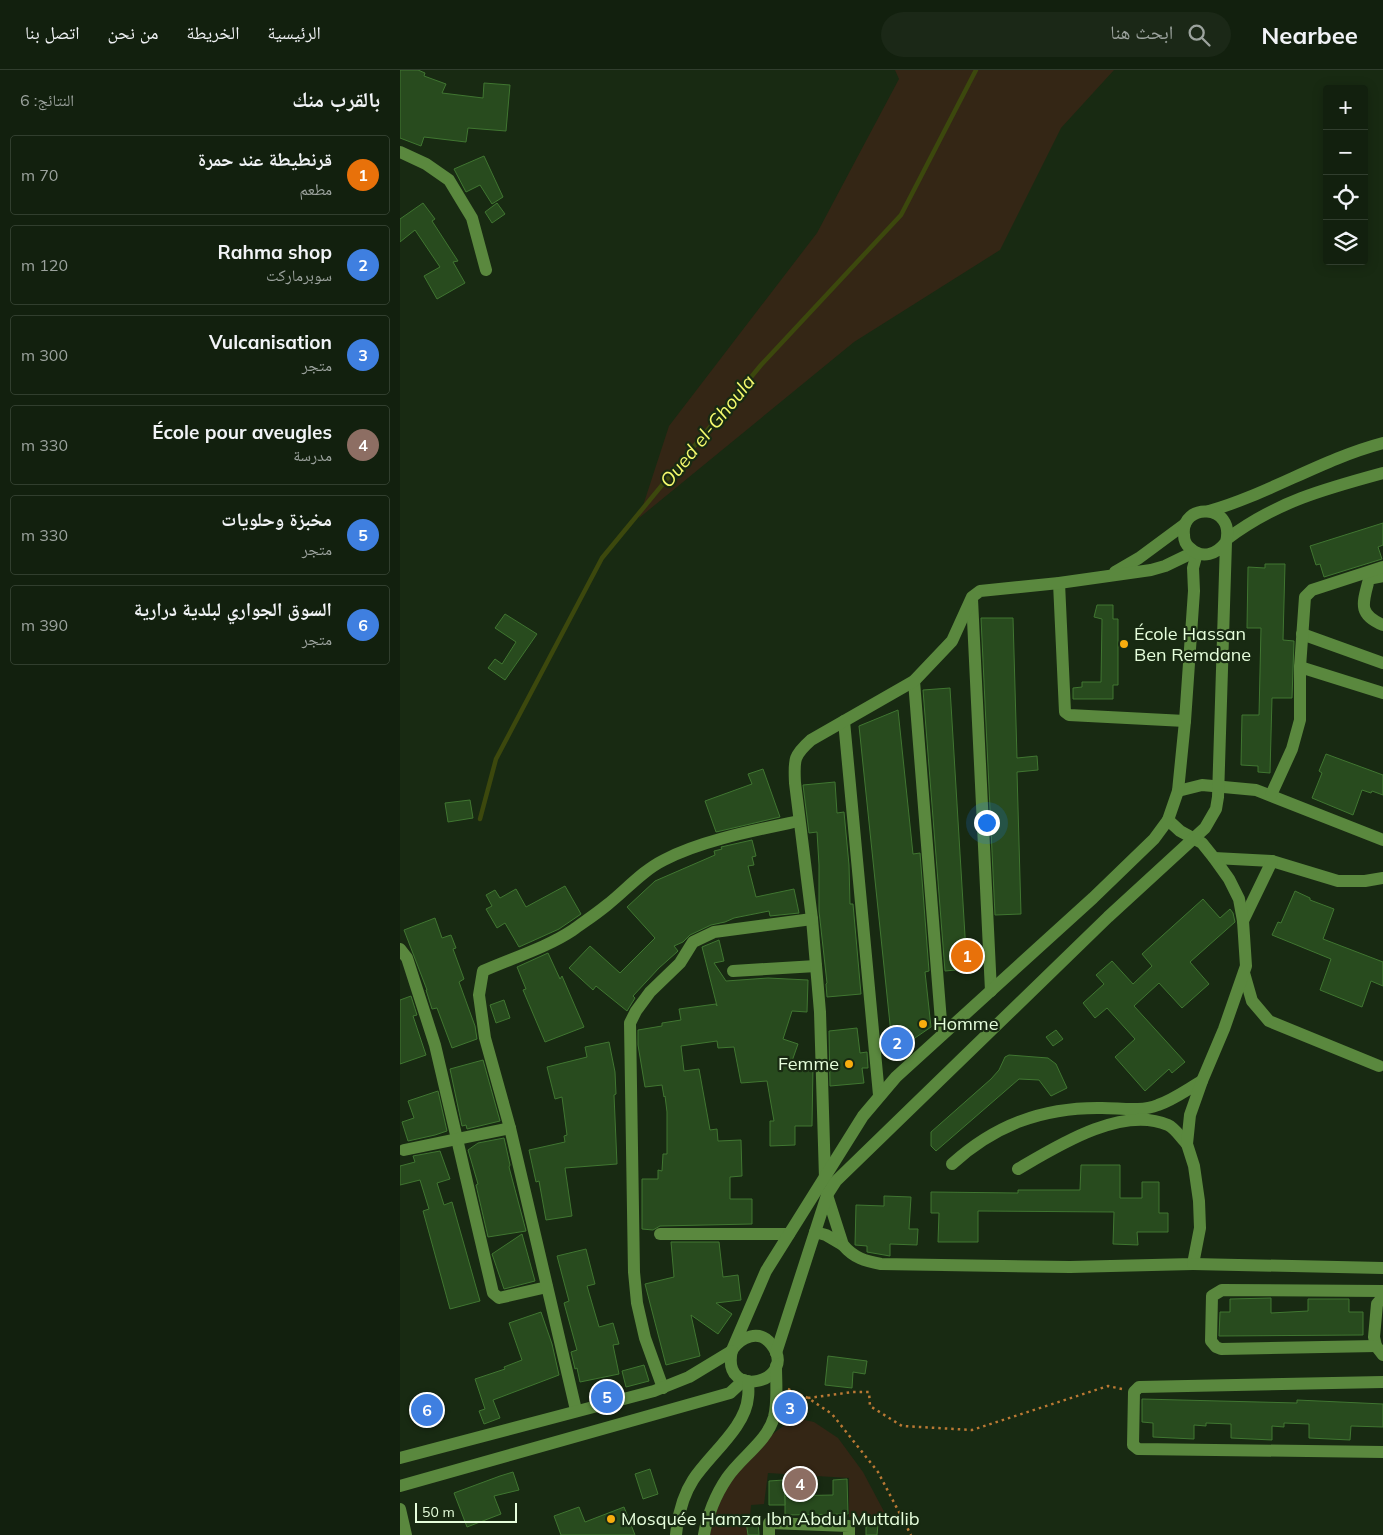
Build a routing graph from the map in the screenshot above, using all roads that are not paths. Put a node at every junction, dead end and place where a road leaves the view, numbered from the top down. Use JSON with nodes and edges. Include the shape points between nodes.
{"nodes":[{"id":1,"x":400,"y":152,"type":"edge"},
{"id":2,"x":486,"y":270,"type":"dead end"},
{"id":3,"x":1383,"y":444,"type":"edge"},
{"id":4,"x":1383,"y":473,"type":"edge"},
{"id":5,"x":1209,"y":511,"type":"junction"},
{"id":6,"x":1185,"y":524,"type":"junction"},
{"id":7,"x":1226,"y":541,"type":"junction"},
{"id":8,"x":1195,"y":553,"type":"junction"},
{"id":9,"x":1382,"y":572,"type":"edge"},
{"id":10,"x":1106,"y":577,"type":"junction"},
{"id":11,"x":1059,"y":583,"type":"junction"},
{"id":12,"x":972,"y":597,"type":"junction"},
{"id":13,"x":1383,"y":625,"type":"edge"},
{"id":14,"x":1302,"y":634,"type":"junction"},
{"id":15,"x":1383,"y":663,"type":"edge"},
{"id":16,"x":1300,"y":667,"type":"junction"},
{"id":17,"x":914,"y":681,"type":"junction"},
{"id":18,"x":1383,"y":693,"type":"edge"},
{"id":19,"x":844,"y":721,"type":"junction"},
{"id":20,"x":1185,"y":721,"type":"junction"},
{"id":21,"x":1218,"y":786,"type":"junction"},
{"id":22,"x":1178,"y":790,"type":"junction"},
{"id":23,"x":1270,"y":795,"type":"junction"},
{"id":24,"x":1168,"y":820,"type":"junction"},
{"id":25,"x":799,"y":821,"type":"junction"},
{"id":26,"x":1195,"y":838,"type":"junction"},
{"id":27,"x":1383,"y":840,"type":"edge"},
{"id":28,"x":1214,"y":858,"type":"junction"},
{"id":29,"x":1272,"y":861,"type":"junction"},
{"id":30,"x":1383,"y":878,"type":"edge"},
{"id":31,"x":812,"y":919,"type":"junction"},
{"id":32,"x":1243,"y":921,"type":"junction"},
{"id":33,"x":400,"y":949,"type":"edge"},
{"id":34,"x":816,"y":966,"type":"junction"},
{"id":35,"x":732,"y":971,"type":"dead end"},
{"id":36,"x":1244,"y":972,"type":"junction"},
{"id":37,"x":991,"y":991,"type":"junction"},
{"id":38,"x":942,"y":1034,"type":"junction"},
{"id":39,"x":1379,"y":1066,"type":"dead end"},
{"id":40,"x":1202,"y":1081,"type":"junction"},
{"id":41,"x":879,"y":1095,"type":"junction"},
{"id":42,"x":510,"y":1128,"type":"junction"},
{"id":43,"x":457,"y":1139,"type":"junction"},
{"id":44,"x":1186,"y":1144,"type":"junction"},
{"id":45,"x":404,"y":1150,"type":"dead end"},
{"id":46,"x":952,"y":1164,"type":"dead end"},
{"id":47,"x":1018,"y":1169,"type":"dead end"},
{"id":48,"x":825,"y":1178,"type":"junction"},
{"id":49,"x":827,"y":1195,"type":"junction"},
{"id":50,"x":815,"y":1232,"type":"junction"},
{"id":51,"x":660,"y":1234,"type":"dead end"},
{"id":52,"x":789,"y":1234,"type":"junction"},
{"id":53,"x":843,"y":1246,"type":"junction"},
{"id":54,"x":1193,"y":1264,"type":"junction"},
{"id":55,"x":1383,"y":1268,"type":"edge"},
{"id":56,"x":546,"y":1288,"type":"junction"},
{"id":57,"x":1383,"y":1291,"type":"edge"},
{"id":58,"x":1383,"y":1296,"type":"edge"},
{"id":59,"x":732,"y":1351,"type":"junction"},
{"id":60,"x":1379,"y":1351,"type":"edge"},
{"id":61,"x":776,"y":1353,"type":"junction"},
{"id":62,"x":776,"y":1366,"type":"junction"},
{"id":63,"x":746,"y":1381,"type":"junction"},
{"id":64,"x":1383,"y":1382,"type":"edge"},
{"id":65,"x":662,"y":1388,"type":"junction"},
{"id":66,"x":576,"y":1410,"type":"junction"},
{"id":67,"x":1383,"y":1452,"type":"edge"},
{"id":68,"x":400,"y":1458,"type":"edge"},
{"id":69,"x":400,"y":1486,"type":"edge"},
{"id":70,"x":400,"y":1508,"type":"edge"},
{"id":71,"x":406,"y":1535,"type":"edge"},
{"id":72,"x":676,"y":1535,"type":"edge"},
{"id":73,"x":704,"y":1535,"type":"edge"},
{"id":74,"x":769,"y":1535,"type":"edge"},
{"id":75,"x":849,"y":1535,"type":"edge"}],
"edges":[{"from":1,"to":2,"type":"street","via":[[449,180],[472,218]]},
{"from":3,"to":5,"type":"street","via":[[1338,457],[1253,496]]},
{"from":4,"to":7,"type":"street","via":[[1291,501],[1257,518]]},
{"from":5,"to":6,"type":"street","via":[[1195,513]]},
{"from":5,"to":7,"type":"street","via":[[1223,519],[1227,526]]},
{"from":6,"to":8,"type":"street","via":[[1184,539]]},
{"from":6,"to":10,"type":"street","via":[[1139,558]]},
{"from":7,"to":8,"type":"street","via":[[1214,554]]},
{"from":7,"to":21,"type":"street"},
{"from":8,"to":10,"type":"street","via":[[1151,570]]},
{"from":8,"to":20,"type":"street"},
{"from":9,"to":13,"type":"street","via":[[1369,579],[1362,606],[1365,614]]},
{"from":9,"to":14,"type":"street","via":[[1308,593]]},
{"from":10,"to":11,"type":"street"},
{"from":11,"to":12,"type":"street","via":[[980,592]]},
{"from":11,"to":20,"type":"street","via":[[1065,712],[1069,715]]},
{"from":12,"to":17,"type":"street","via":[[952,641]]},
{"from":12,"to":37,"type":"street"},
{"from":14,"to":15,"type":"street"},
{"from":14,"to":16,"type":"street"},
{"from":16,"to":18,"type":"street"},
{"from":16,"to":23,"type":"street","via":[[1300,720],[1292,749]]},
{"from":17,"to":19,"type":"street"},
{"from":17,"to":38,"type":"street"},
{"from":19,"to":25,"type":"street","via":[[811,740],[799,751],[794,762]]},
{"from":19,"to":41,"type":"street"},
{"from":20,"to":22,"type":"street"},
{"from":21,"to":22,"type":"street"},
{"from":21,"to":23,"type":"street"},
{"from":21,"to":26,"type":"street","via":[[1216,809]]},
{"from":22,"to":24,"type":"street"},
{"from":23,"to":27,"type":"street"},
{"from":24,"to":26,"type":"street"},
{"from":24,"to":37,"type":"street","via":[[1154,839],[1093,898]]},
{"from":25,"to":31,"type":"street"},
{"from":25,"to":42,"type":"street","via":[[754,830],[688,849],[663,860],[571,931],[483,971],[480,995],[485,1038]]},
{"from":26,"to":28,"type":"street"},
{"from":26,"to":49,"type":"street","via":[[1108,917],[836,1181]]},
{"from":28,"to":29,"type":"street"},
{"from":28,"to":32,"type":"street","via":[[1239,899]]},
{"from":29,"to":30,"type":"street","via":[[1338,880],[1366,882]]},
{"from":29,"to":32,"type":"street"},
{"from":31,"to":34,"type":"street"},
{"from":31,"to":65,"type":"street","via":[[714,932],[693,942],[680,963],[650,992],[630,1023],[634,1272],[645,1338]]},
{"from":32,"to":36,"type":"street"},
{"from":33,"to":43,"type":"street","via":[[408,958],[435,1045]]},
{"from":34,"to":35,"type":"street"},
{"from":34,"to":48,"type":"street"},
{"from":36,"to":39,"type":"street","via":[[1252,1001],[1268,1020]]},
{"from":36,"to":40,"type":"street"},
{"from":37,"to":38,"type":"street"},
{"from":38,"to":41,"type":"street"},
{"from":40,"to":44,"type":"street","via":[[1190,1115]]},
{"from":40,"to":46,"type":"street","via":[[1159,1105],[1144,1109],[1100,1108],[1033,1116],[999,1130]]},
{"from":41,"to":48,"type":"street"},
{"from":42,"to":43,"type":"street"},
{"from":42,"to":56,"type":"street"},
{"from":43,"to":45,"type":"street"},
{"from":43,"to":56,"type":"street","via":[[493,1293],[499,1298]]},
{"from":44,"to":47,"type":"street","via":[[1170,1125],[1152,1120],[1124,1121],[1055,1147]]},
{"from":44,"to":54,"type":"street","via":[[1194,1166],[1199,1201],[1200,1228]]},
{"from":48,"to":52,"type":"street"},
{"from":49,"to":50,"type":"street"},
{"from":49,"to":53,"type":"street"},
{"from":50,"to":53,"type":"street"},
{"from":50,"to":61,"type":"street"},
{"from":51,"to":52,"type":"street"},
{"from":52,"to":59,"type":"street","via":[[766,1271]]},
{"from":53,"to":54,"type":"street","via":[[862,1260],[880,1264],[1070,1267]]},
{"from":54,"to":55,"type":"street"},
{"from":56,"to":66,"type":"street"},
{"from":57,"to":60,"type":"street","via":[[1222,1290],[1212,1296],[1211,1341],[1221,1349]]},
{"from":58,"to":60,"type":"street","via":[[1377,1304],[1374,1337]]},
{"from":59,"to":61,"type":"street","via":[[738,1342],[758,1336],[769,1342]]},
{"from":59,"to":63,"type":"street","via":[[732,1366],[738,1377]]},
{"from":59,"to":65,"type":"street","via":[[689,1377]]},
{"from":61,"to":62,"type":"street"},
{"from":62,"to":63,"type":"street","via":[[768,1378],[758,1382]]},
{"from":62,"to":73,"type":"street","via":[[773,1418],[762,1438],[727,1478],[706,1521]]},
{"from":63,"to":69,"type":"street","via":[[730,1393]]},
{"from":63,"to":72,"type":"street","via":[[748,1397],[740,1422],[692,1482],[678,1515]]},
{"from":64,"to":67,"type":"street","via":[[1139,1387],[1134,1392],[1133,1445],[1138,1449]]},
{"from":65,"to":66,"type":"street"},
{"from":66,"to":68,"type":"street"},
{"from":70,"to":71,"type":"street"},
{"from":74,"to":75,"type":"street","via":[[769,1523],[849,1526]]}]}
